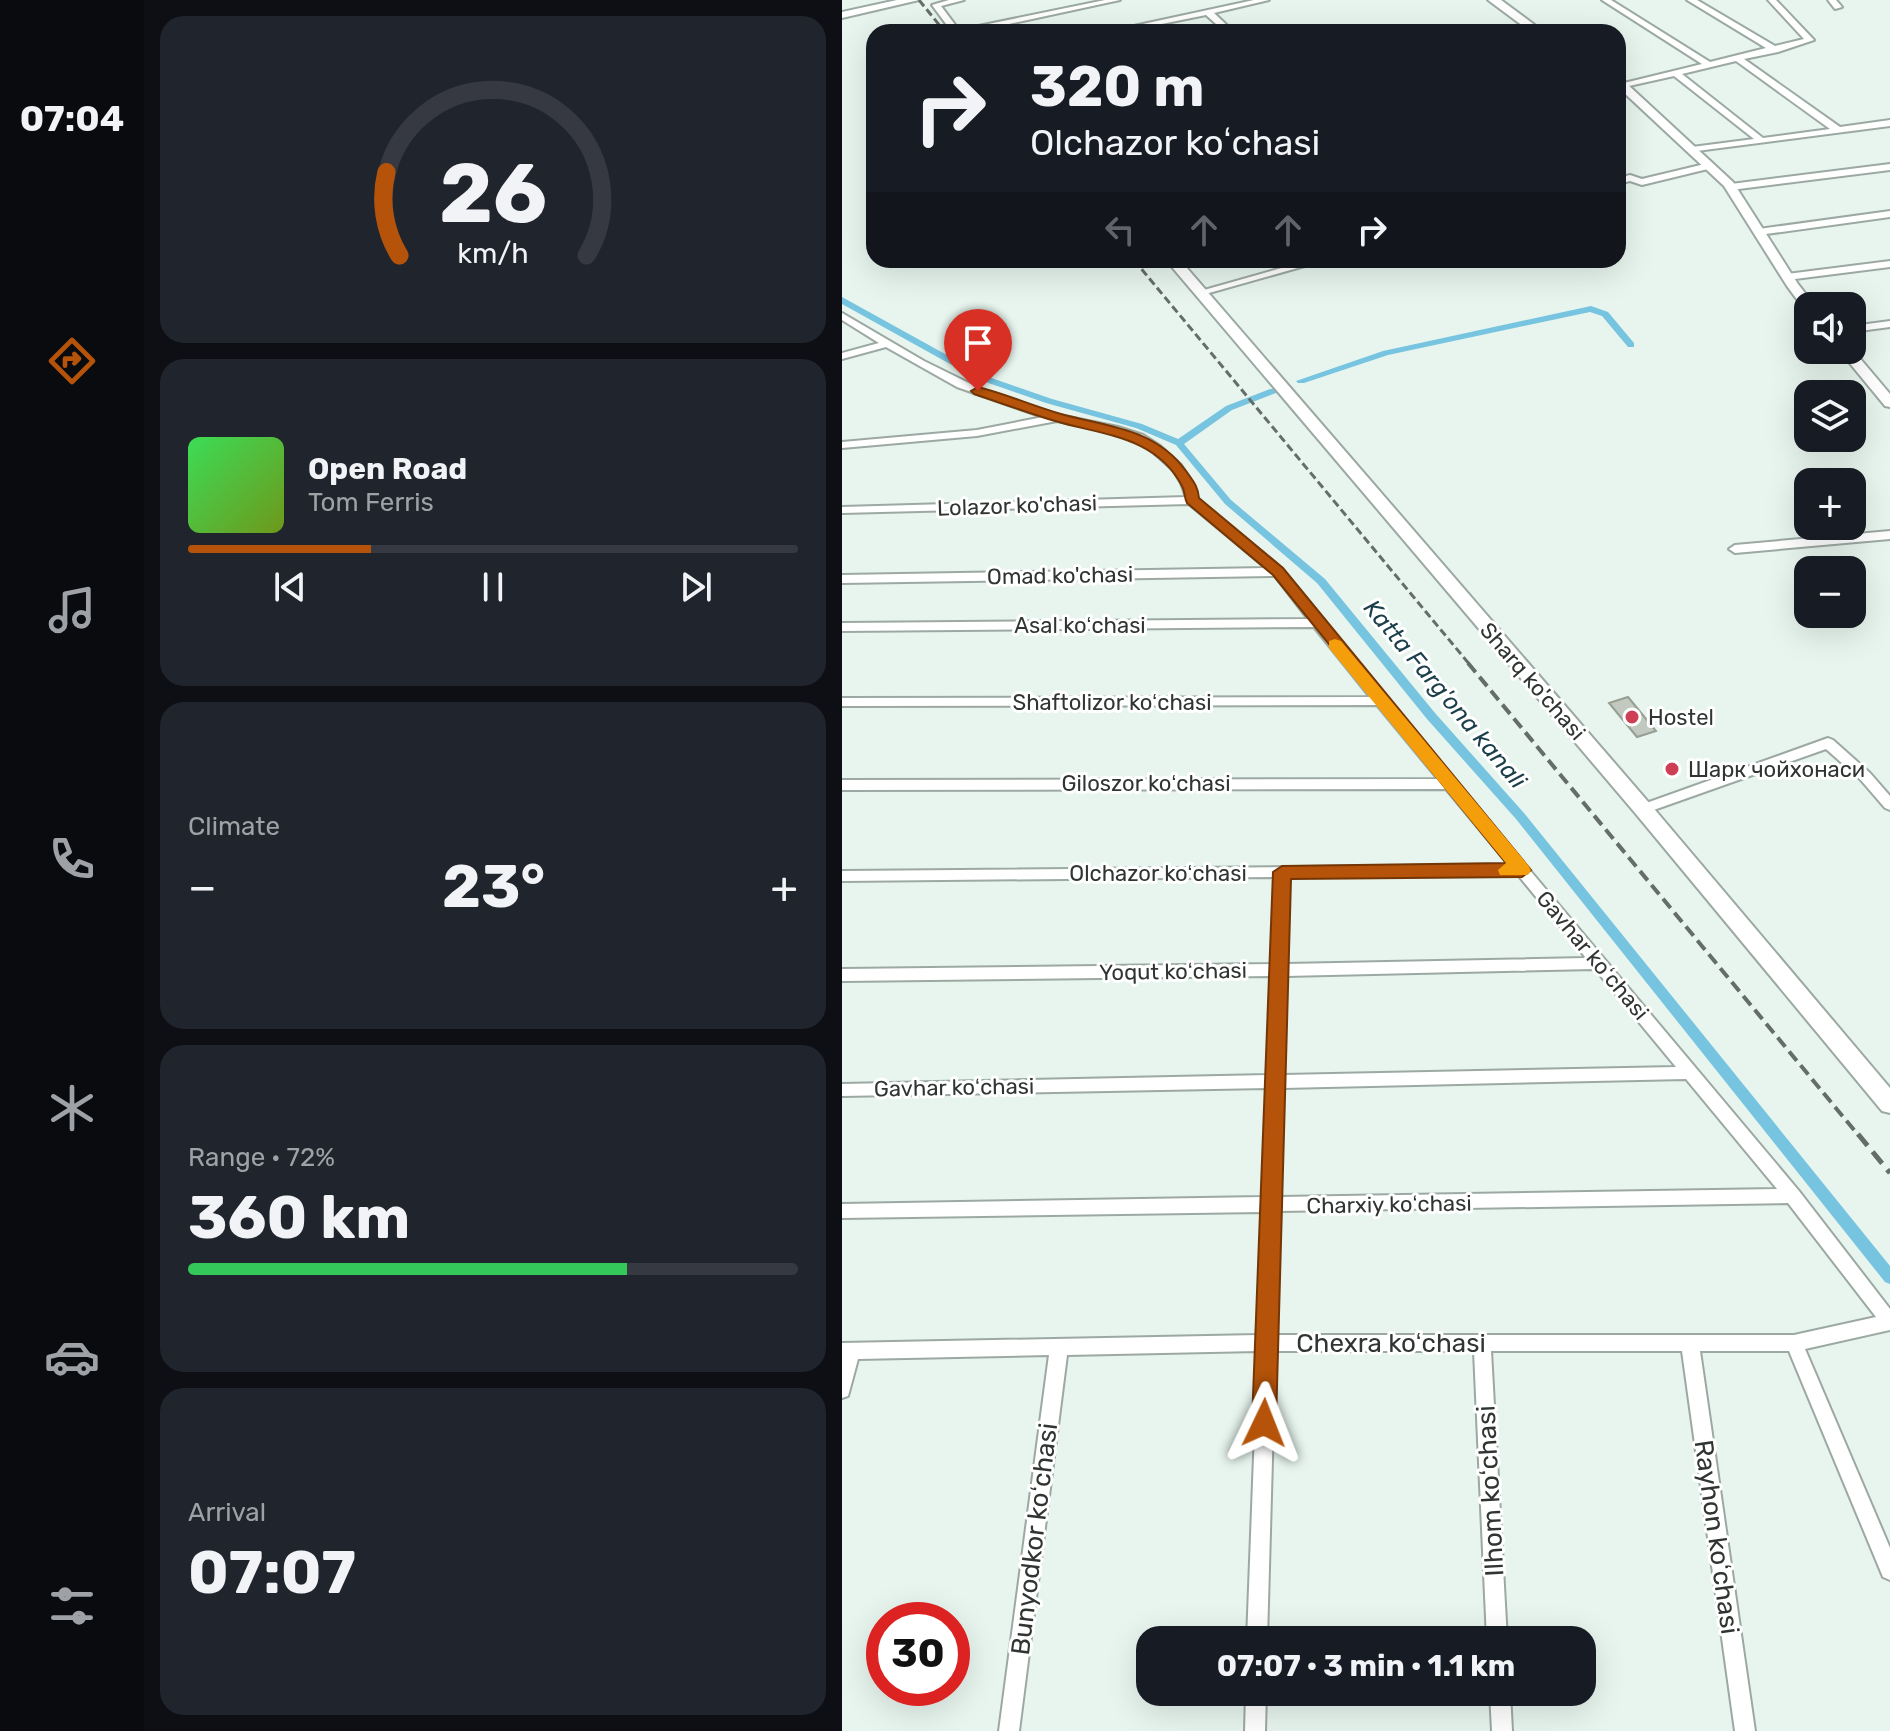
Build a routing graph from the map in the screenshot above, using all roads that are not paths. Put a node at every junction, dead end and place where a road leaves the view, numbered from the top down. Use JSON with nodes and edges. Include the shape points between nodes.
{"nodes":[{"id":1,"x":913,"y":0,"type":"edge"},
{"id":2,"x":960,"y":0,"type":"edge"},
{"id":3,"x":1116,"y":0,"type":"edge"},
{"id":4,"x":1265,"y":0,"type":"edge"},
{"id":5,"x":1494,"y":0,"type":"edge"},
{"id":6,"x":1606,"y":0,"type":"edge"},
{"id":7,"x":1691,"y":0,"type":"edge"},
{"id":8,"x":1772,"y":0,"type":"edge"},
{"id":9,"x":1208,"y":12,"type":"junction"},
{"id":10,"x":842,"y":15,"type":"edge"},
{"id":11,"x":951,"y":24,"type":"edge"},
{"id":12,"x":998,"y":24,"type":"edge"},
{"id":13,"x":1149,"y":24,"type":"edge"},
{"id":14,"x":1221,"y":24,"type":"edge"},
{"id":15,"x":1527,"y":24,"type":"edge"},
{"id":16,"x":1775,"y":50,"type":"junction"},
{"id":17,"x":1737,"y":58,"type":"junction"},
{"id":18,"x":1709,"y":65,"type":"junction"},
{"id":19,"x":1676,"y":73,"type":"junction"},
{"id":20,"x":1626,"y":84,"type":"edge"},
{"id":21,"x":1626,"y":90,"type":"edge"},
{"id":22,"x":1890,"y":123,"type":"edge"},
{"id":23,"x":1838,"y":130,"type":"junction"},
{"id":24,"x":1761,"y":140,"type":"junction"},
{"id":25,"x":1692,"y":150,"type":"junction"},
{"id":26,"x":1709,"y":166,"type":"junction"},
{"id":27,"x":1890,"y":167,"type":"edge"},
{"id":28,"x":1626,"y":178,"type":"edge"},
{"id":29,"x":1731,"y":187,"type":"junction"},
{"id":30,"x":1890,"y":214,"type":"edge"},
{"id":31,"x":1759,"y":232,"type":"junction"},
{"id":32,"x":1890,"y":264,"type":"edge"},
{"id":33,"x":1180,"y":268,"type":"edge"},
{"id":34,"x":1291,"y":268,"type":"edge"},
{"id":35,"x":1787,"y":277,"type":"junction"},
{"id":36,"x":1202,"y":292,"type":"junction"},
{"id":37,"x":1798,"y":292,"type":"edge"},
{"id":38,"x":842,"y":316,"type":"edge"},
{"id":39,"x":1890,"y":324,"type":"edge"},
{"id":40,"x":1866,"y":327,"type":"edge"},
{"id":41,"x":887,"y":344,"type":"junction"},
{"id":42,"x":842,"y":356,"type":"edge"},
{"id":43,"x":1858,"y":364,"type":"edge"},
{"id":44,"x":1889,"y":400,"type":"edge"},
{"id":45,"x":1061,"y":419,"type":"junction"},
{"id":46,"x":842,"y":445,"type":"edge"},
{"id":47,"x":1192,"y":500,"type":"junction"},
{"id":48,"x":842,"y":510,"type":"edge"},
{"id":49,"x":1890,"y":535,"type":"edge"},
{"id":50,"x":1735,"y":549,"type":"dead end"},
{"id":51,"x":1278,"y":572,"type":"junction"},
{"id":52,"x":842,"y":579,"type":"edge"},
{"id":53,"x":1318,"y":623,"type":"junction"},
{"id":54,"x":842,"y":627,"type":"edge"},
{"id":55,"x":1381,"y":701,"type":"junction"},
{"id":56,"x":842,"y":702,"type":"edge"},
{"id":57,"x":1451,"y":784,"type":"junction"},
{"id":58,"x":842,"y":785,"type":"edge"},
{"id":59,"x":1890,"y":805,"type":"edge"},
{"id":60,"x":1643,"y":809,"type":"junction"},
{"id":61,"x":1522,"y":870,"type":"junction"},
{"id":62,"x":1282,"y":872,"type":"junction"},
{"id":63,"x":842,"y":876,"type":"edge"},
{"id":64,"x":1599,"y":963,"type":"junction"},
{"id":65,"x":1279,"y":970,"type":"junction"},
{"id":66,"x":842,"y":975,"type":"edge"},
{"id":67,"x":1691,"y":1073,"type":"junction"},
{"id":68,"x":1275,"y":1080,"type":"junction"},
{"id":69,"x":842,"y":1090,"type":"edge"},
{"id":70,"x":1890,"y":1104,"type":"edge"},
{"id":71,"x":1793,"y":1196,"type":"junction"},
{"id":72,"x":1271,"y":1206,"type":"junction"},
{"id":73,"x":842,"y":1211,"type":"edge"},
{"id":74,"x":1890,"y":1322,"type":"edge"},
{"id":75,"x":1267,"y":1343,"type":"junction"},
{"id":76,"x":1482,"y":1343,"type":"junction"},
{"id":77,"x":1690,"y":1343,"type":"junction"},
{"id":78,"x":1794,"y":1343,"type":"junction"},
{"id":79,"x":1059,"y":1346,"type":"junction"},
{"id":80,"x":846,"y":1351,"type":"edge"},
{"id":81,"x":842,"y":1390,"type":"edge"},
{"id":82,"x":1890,"y":1570,"type":"edge"},
{"id":83,"x":1257,"y":1626,"type":"edge"},
{"id":84,"x":1496,"y":1626,"type":"edge"},
{"id":85,"x":1256,"y":1706,"type":"edge"},
{"id":86,"x":1501,"y":1706,"type":"edge"},
{"id":87,"x":1009,"y":1731,"type":"edge"},
{"id":88,"x":1255,"y":1731,"type":"edge"},
{"id":89,"x":1502,"y":1731,"type":"edge"},
{"id":90,"x":1745,"y":1731,"type":"edge"}],
"edges":[{"from":1,"to":10,"type":"main road"},
{"from":2,"to":11,"type":"street","via":[[936,5]]},
{"from":3,"to":12,"type":"street"},
{"from":4,"to":9,"type":"street"},
{"from":5,"to":15,"type":"main road"},
{"from":6,"to":18,"type":"street"},
{"from":7,"to":16,"type":"street"},
{"from":8,"to":16,"type":"street","via":[[1810,40]]},
{"from":9,"to":13,"type":"street"},
{"from":9,"to":14,"type":"street"},
{"from":16,"to":17,"type":"street"},
{"from":17,"to":18,"type":"street"},
{"from":17,"to":23,"type":"street"},
{"from":18,"to":19,"type":"street"},
{"from":19,"to":20,"type":"street"},
{"from":19,"to":24,"type":"street"},
{"from":21,"to":25,"type":"street"},
{"from":22,"to":23,"type":"street"},
{"from":23,"to":24,"type":"street"},
{"from":24,"to":25,"type":"street"},
{"from":25,"to":26,"type":"street"},
{"from":26,"to":28,"type":"street","via":[[1642,182]]},
{"from":26,"to":29,"type":"street"},
{"from":27,"to":29,"type":"street"},
{"from":29,"to":31,"type":"street"},
{"from":30,"to":31,"type":"street"},
{"from":31,"to":35,"type":"street"},
{"from":32,"to":35,"type":"street"},
{"from":33,"to":36,"type":"main road","name":"Sharq ko'chasi"},
{"from":34,"to":36,"type":"street"},
{"from":35,"to":37,"type":"street"},
{"from":36,"to":60,"type":"main road","name":"Sharq ko'chasi"},
{"from":38,"to":41,"type":"street","name":"Gavhar koʻchasi"},
{"from":39,"to":40,"type":"street"},
{"from":41,"to":42,"type":"street"},
{"from":41,"to":45,"type":"street","name":"Gavhar koʻchasi","via":[[954,381]]},
{"from":43,"to":44,"type":"street"},
{"from":45,"to":46,"type":"street"},
{"from":45,"to":47,"type":"street","name":"Gavhar koʻchasi","via":[[1147,442],[1172,461],[1191,488]]},
{"from":47,"to":48,"type":"street","name":"Lolazor ko'chasi"},
{"from":47,"to":51,"type":"street","name":"Gavhar koʻchasi"},
{"from":49,"to":50,"type":"street"},
{"from":51,"to":52,"type":"street","name":"Omad ko'chasi"},
{"from":51,"to":53,"type":"street","name":"Gavhar koʻchasi"},
{"from":53,"to":54,"type":"street","name":"Asal koʻchasi"},
{"from":53,"to":55,"type":"street","name":"Gavhar koʻchasi"},
{"from":55,"to":56,"type":"street","name":"Shaftolizor koʻchasi"},
{"from":55,"to":57,"type":"street","name":"Gavhar koʻchasi"},
{"from":57,"to":58,"type":"street","name":"Giloszor koʻchasi"},
{"from":57,"to":61,"type":"street","name":"Gavhar koʻchasi"},
{"from":59,"to":60,"type":"street","via":[[1828,743]]},
{"from":60,"to":70,"type":"main road","name":"Sharq ko'chasi"},
{"from":61,"to":62,"type":"street","name":"Olchazor koʻchasi"},
{"from":61,"to":64,"type":"street","name":"Gavhar koʻchasi"},
{"from":62,"to":63,"type":"street","name":"Olchazor koʻchasi"},
{"from":62,"to":65,"type":"street"},
{"from":64,"to":65,"type":"street","name":"Yoqut koʻchasi"},
{"from":64,"to":67,"type":"street","name":"Gavhar koʻchasi"},
{"from":65,"to":66,"type":"street","name":"Yoqut koʻchasi"},
{"from":65,"to":68,"type":"street"},
{"from":67,"to":68,"type":"street","name":"Gavhar koʻchasi"},
{"from":67,"to":71,"type":"street","name":"Gavhar koʻchasi"},
{"from":68,"to":69,"type":"street","name":"Gavhar koʻchasi"},
{"from":68,"to":72,"type":"street"},
{"from":71,"to":72,"type":"street","name":"Charxiy koʻchasi"},
{"from":71,"to":74,"type":"street","name":"Gavhar koʻchasi"},
{"from":72,"to":73,"type":"street","name":"Charxiy koʻchasi"},
{"from":72,"to":75,"type":"street"},
{"from":74,"to":78,"type":"street","name":"Chexra koʻchasi"},
{"from":75,"to":76,"type":"street","name":"Chexra koʻchasi"},
{"from":75,"to":79,"type":"street","name":"Chexra koʻchasi"},
{"from":75,"to":83,"type":"street"},
{"from":76,"to":77,"type":"street","name":"Chexra koʻchasi"},
{"from":76,"to":84,"type":"street","name":"Ilhom koʻchasi"},
{"from":77,"to":78,"type":"street","name":"Chexra koʻchasi"},
{"from":77,"to":90,"type":"street","name":"Rayhon koʻchasi"},
{"from":78,"to":82,"type":"street"},
{"from":79,"to":80,"type":"street","name":"Chexra koʻchasi"},
{"from":79,"to":87,"type":"street","name":"Bunyodkor koʻchasi"},
{"from":80,"to":81,"type":"street"},
{"from":85,"to":88,"type":"street"},
{"from":86,"to":89,"type":"street"}]}
